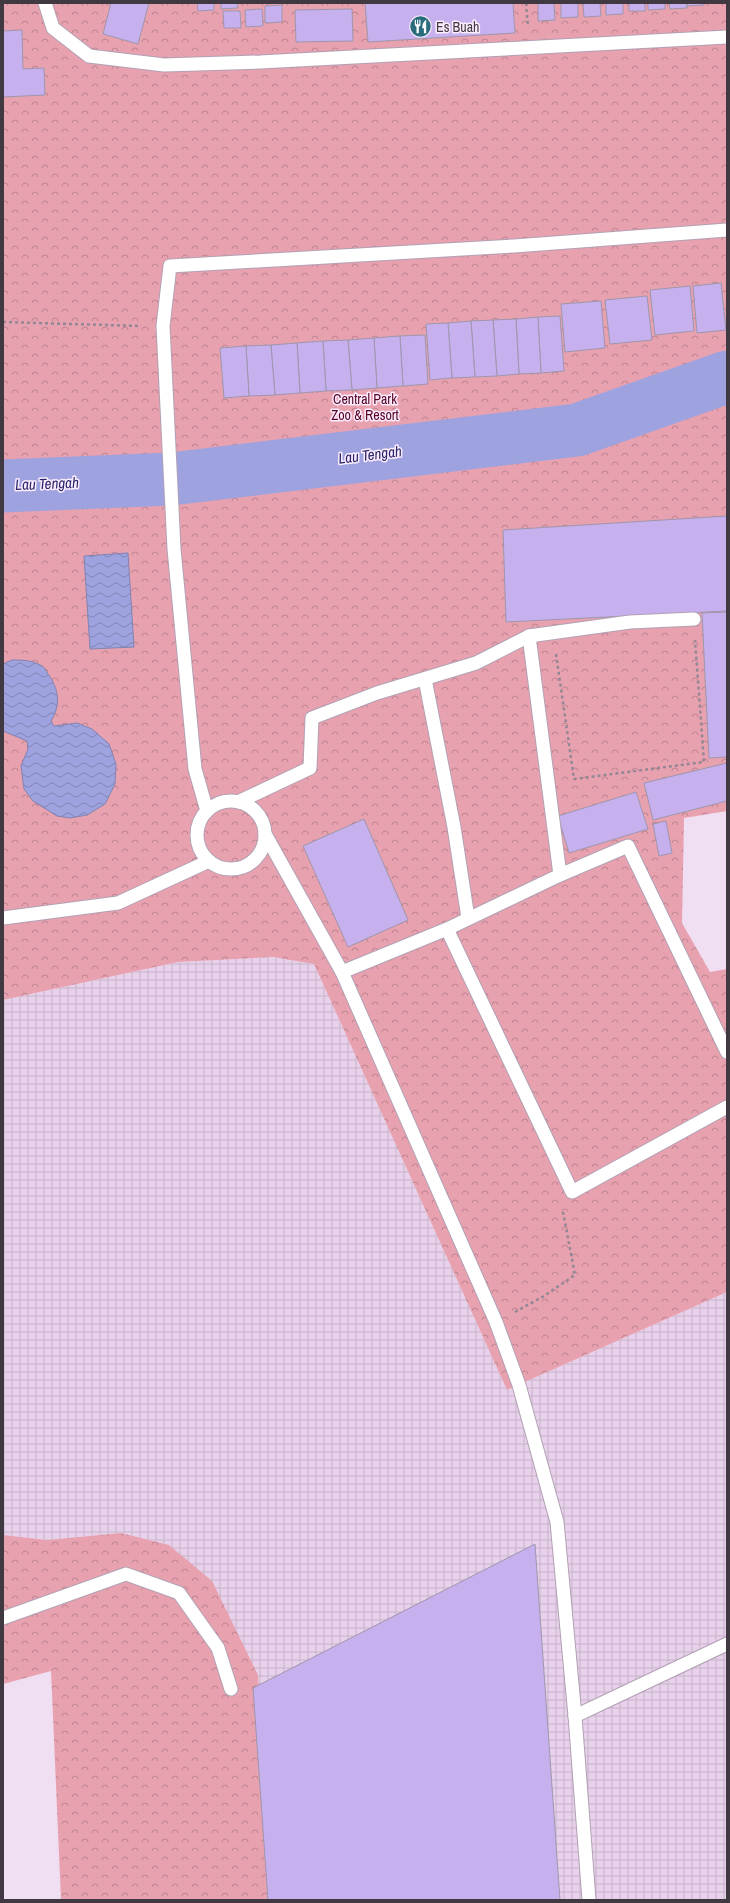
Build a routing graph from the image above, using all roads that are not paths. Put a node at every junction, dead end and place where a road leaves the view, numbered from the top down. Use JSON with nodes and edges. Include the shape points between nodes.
{"nodes":[{"id":1,"x":45,"y":3,"type":"edge"},
{"id":2,"x":727,"y":37,"type":"edge"},
{"id":3,"x":727,"y":230,"type":"edge"},
{"id":4,"x":694,"y":619,"type":"road end"},
{"id":5,"x":529,"y":636,"type":"junction"},
{"id":6,"x":425,"y":679,"type":"junction"},
{"id":7,"x":238,"y":802,"type":"junction"},
{"id":8,"x":207,"y":811,"type":"junction"},
{"id":9,"x":265,"y":834,"type":"junction"},
{"id":10,"x":209,"y":862,"type":"junction"},
{"id":11,"x":560,"y":875,"type":"junction"},
{"id":12,"x":3,"y":918,"type":"edge"},
{"id":13,"x":468,"y":918,"type":"junction"},
{"id":14,"x":447,"y":929,"type":"junction"},
{"id":15,"x":342,"y":972,"type":"junction"},
{"id":16,"x":727,"y":1052,"type":"edge"},
{"id":17,"x":727,"y":1107,"type":"edge"},
{"id":18,"x":3,"y":1618,"type":"edge"},
{"id":19,"x":727,"y":1644,"type":"edge"},
{"id":20,"x":231,"y":1689,"type":"dead end"},
{"id":21,"x":575,"y":1716,"type":"junction"},
{"id":22,"x":589,"y":1900,"type":"edge"}],
"edges":[{"from":1,"to":2,"type":"lane","via":[[53,28],[89,56],[164,65]]},
{"from":3,"to":8,"type":"lane","via":[[506,247],[170,266],[163,326],[174,548],[195,769]]},
{"from":4,"to":5,"type":"lane","via":[[630,622]]},
{"from":5,"to":6,"type":"lane","via":[[476,663]]},
{"from":5,"to":11,"type":"lane"},
{"from":6,"to":7,"type":"lane","via":[[377,693],[312,718],[310,768]]},
{"from":6,"to":13,"type":"lane","via":[[454,827]]},
{"from":7,"to":8,"type":"lane","via":[[227,801]]},
{"from":7,"to":9,"type":"lane","via":[[249,806],[257,813],[263,823]]},
{"from":8,"to":10,"type":"lane","via":[[197,831],[202,853]]},
{"from":9,"to":10,"type":"lane","via":[[263,847],[256,858],[246,866],[234,869],[220,868]]},
{"from":9,"to":15,"type":"lane"},
{"from":10,"to":12,"type":"lane","via":[[118,903]]},
{"from":11,"to":13,"type":"lane"},
{"from":11,"to":16,"type":"lane","via":[[628,846]]},
{"from":13,"to":14,"type":"lane"},
{"from":14,"to":15,"type":"lane"},
{"from":14,"to":17,"type":"lane","via":[[572,1192]]},
{"from":15,"to":21,"type":"lane","via":[[496,1322],[519,1385],[557,1522]]},
{"from":18,"to":20,"type":"lane","via":[[126,1574],[178,1594],[218,1648]]},
{"from":19,"to":21,"type":"lane"},
{"from":21,"to":22,"type":"lane"}]}
